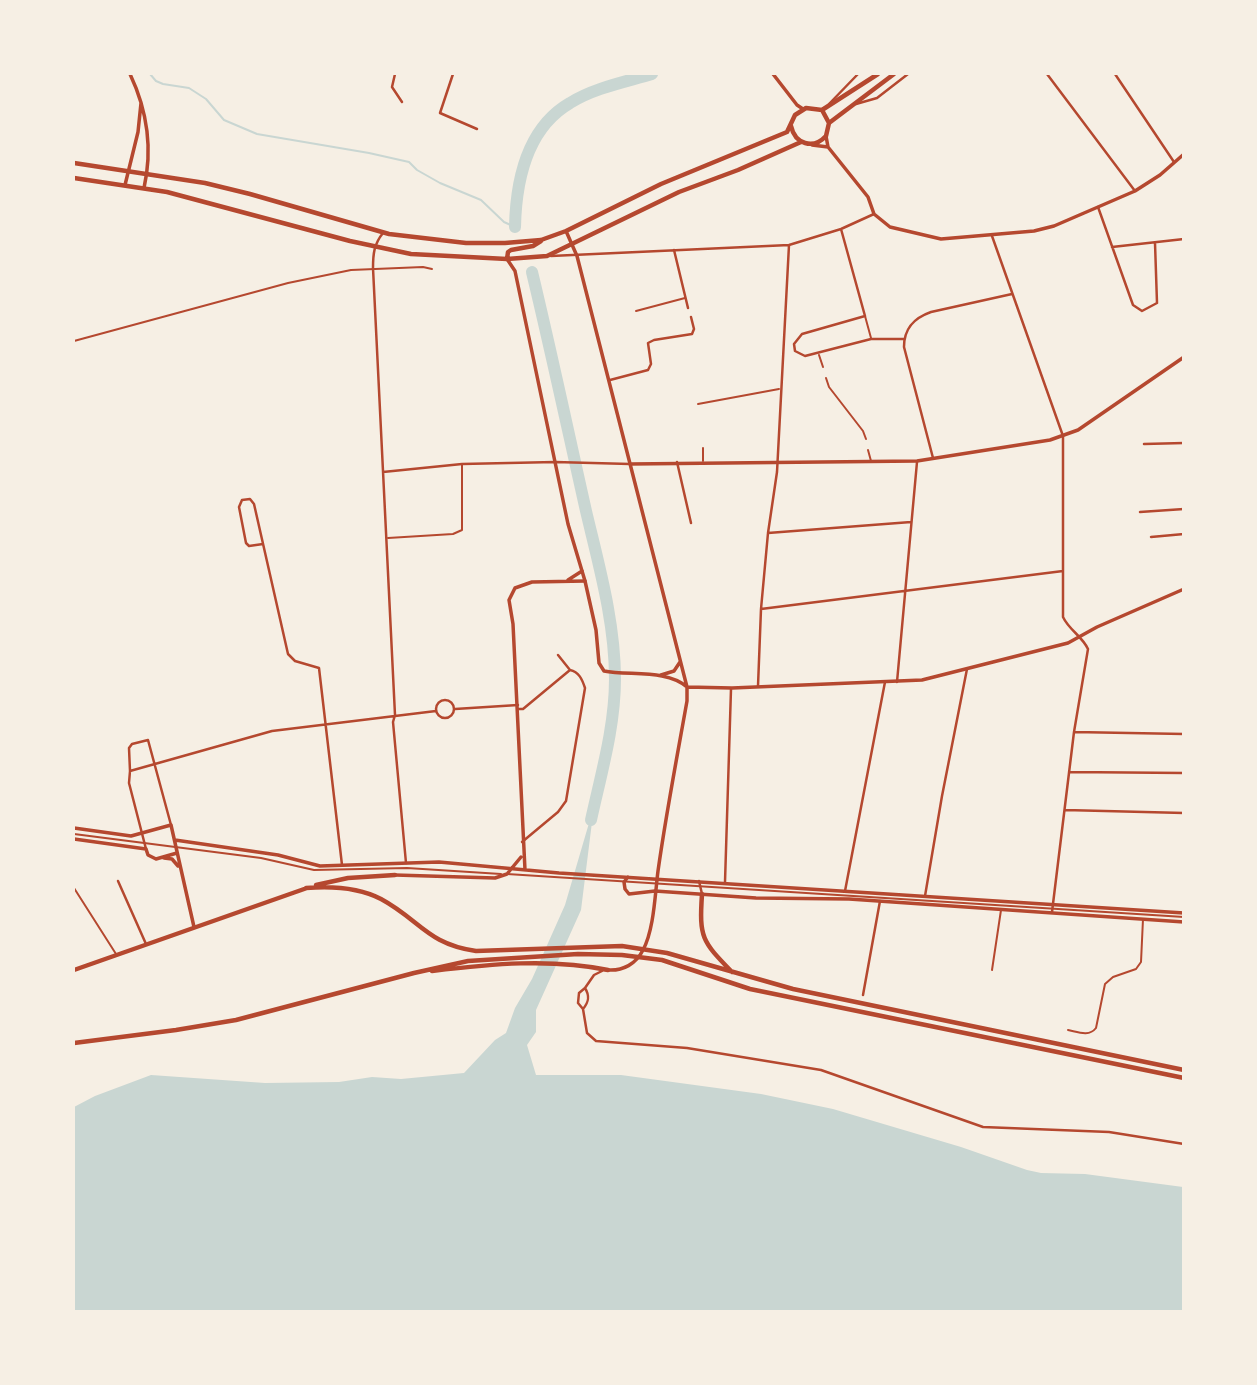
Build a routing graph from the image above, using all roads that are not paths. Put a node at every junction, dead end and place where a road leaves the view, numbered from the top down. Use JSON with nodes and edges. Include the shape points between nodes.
{"nodes":[{"id":1,"x":130,"y":74,"type":"edge"},
{"id":2,"x":396,"y":74,"type":"edge"},
{"id":3,"x":453,"y":74,"type":"edge"},
{"id":4,"x":772,"y":74,"type":"edge"},
{"id":5,"x":858,"y":74,"type":"edge"},
{"id":6,"x":878,"y":74,"type":"edge"},
{"id":7,"x":894,"y":74,"type":"edge"},
{"id":8,"x":908,"y":74,"type":"edge"},
{"id":9,"x":1047,"y":74,"type":"edge"},
{"id":10,"x":1115,"y":74,"type":"edge"},
{"id":11,"x":142,"y":98,"type":"junction"},
{"id":12,"x":402,"y":102,"type":"dead end"},
{"id":13,"x":856,"y":104,"type":"junction"},
{"id":14,"x":797,"y":105,"type":"junction"},
{"id":15,"x":803,"y":109,"type":"junction"},
{"id":16,"x":822,"y":110,"type":"junction"},
{"id":17,"x":797,"y":113,"type":"junction"},
{"id":18,"x":829,"y":123,"type":"junction"},
{"id":19,"x":792,"y":125,"type":"junction"},
{"id":20,"x":477,"y":129,"type":"dead end"},
{"id":21,"x":826,"y":136,"type":"junction"},
{"id":22,"x":801,"y":142,"type":"junction"},
{"id":23,"x":813,"y":145,"type":"junction"},
{"id":24,"x":828,"y":147,"type":"junction"},
{"id":25,"x":1184,"y":154,"type":"edge"},
{"id":26,"x":1174,"y":162,"type":"junction"},
{"id":27,"x":74,"y":163,"type":"edge"},
{"id":28,"x":128,"y":169,"type":"junction"},
{"id":29,"x":148,"y":173,"type":"junction"},
{"id":30,"x":74,"y":178,"type":"edge"},
{"id":31,"x":125,"y":185,"type":"junction"},
{"id":32,"x":144,"y":188,"type":"junction"},
{"id":33,"x":1135,"y":191,"type":"junction"},
{"id":34,"x":1098,"y":208,"type":"junction"},
{"id":35,"x":874,"y":214,"type":"junction"},
{"id":36,"x":841,"y":229,"type":"junction"},
{"id":37,"x":566,"y":231,"type":"junction"},
{"id":38,"x":383,"y":233,"type":"junction"},
{"id":39,"x":992,"y":236,"type":"junction"},
{"id":40,"x":1184,"y":239,"type":"edge"},
{"id":41,"x":541,"y":240,"type":"junction"},
{"id":42,"x":1155,"y":243,"type":"junction"},
{"id":43,"x":572,"y":244,"type":"junction"},
{"id":44,"x":789,"y":245,"type":"junction"},
{"id":45,"x":375,"y":247,"type":"junction"},
{"id":46,"x":1112,"y":247,"type":"junction"},
{"id":47,"x":674,"y":250,"type":"junction"},
{"id":48,"x":547,"y":256,"type":"junction"},
{"id":49,"x":577,"y":256,"type":"junction"},
{"id":50,"x":507,"y":259,"type":"junction"},
{"id":51,"x":373,"y":268,"type":"junction"},
{"id":52,"x":432,"y":269,"type":"dead end"},
{"id":53,"x":1012,"y":294,"type":"junction"},
{"id":54,"x":686,"y":298,"type":"junction"},
{"id":55,"x":688,"y":308,"type":"dead end"},
{"id":56,"x":636,"y":311,"type":"dead end"},
{"id":57,"x":865,"y":316,"type":"junction"},
{"id":58,"x":691,"y":317,"type":"dead end"},
{"id":59,"x":871,"y":339,"type":"junction"},
{"id":60,"x":904,"y":339,"type":"junction"},
{"id":61,"x":74,"y":341,"type":"edge"},
{"id":62,"x":819,"y":353,"type":"junction"},
{"id":63,"x":1184,"y":357,"type":"edge"},
{"id":64,"x":823,"y":367,"type":"dead end"},
{"id":65,"x":826,"y":378,"type":"dead end"},
{"id":66,"x":610,"y":380,"type":"junction"},
{"id":67,"x":780,"y":389,"type":"junction"},
{"id":68,"x":698,"y":404,"type":"dead end"},
{"id":69,"x":1063,"y":436,"type":"junction"},
{"id":70,"x":866,"y":439,"type":"dead end"},
{"id":71,"x":1184,"y":443,"type":"edge"},
{"id":72,"x":1144,"y":444,"type":"dead end"},
{"id":73,"x":703,"y":448,"type":"dead end"},
{"id":74,"x":868,"y":450,"type":"dead end"},
{"id":75,"x":933,"y":458,"type":"junction"},
{"id":76,"x":917,"y":461,"type":"junction"},
{"id":77,"x":555,"y":462,"type":"junction"},
{"id":78,"x":703,"y":462,"type":"junction"},
{"id":79,"x":777,"y":462,"type":"junction"},
{"id":80,"x":871,"y":462,"type":"junction"},
{"id":81,"x":677,"y":463,"type":"junction"},
{"id":82,"x":462,"y":464,"type":"junction"},
{"id":83,"x":630,"y":464,"type":"junction"},
{"id":84,"x":383,"y":472,"type":"junction"},
{"id":85,"x":1184,"y":509,"type":"edge"},
{"id":86,"x":1140,"y":512,"type":"dead end"},
{"id":87,"x":912,"y":522,"type":"junction"},
{"id":88,"x":691,"y":523,"type":"dead end"},
{"id":89,"x":768,"y":533,"type":"junction"},
{"id":90,"x":1184,"y":534,"type":"edge"},
{"id":91,"x":1151,"y":537,"type":"dead end"},
{"id":92,"x":387,"y":538,"type":"junction"},
{"id":93,"x":263,"y":544,"type":"junction"},
{"id":94,"x":582,"y":571,"type":"junction"},
{"id":95,"x":1063,"y":571,"type":"junction"},
{"id":96,"x":566,"y":581,"type":"junction"},
{"id":97,"x":585,"y":581,"type":"junction"},
{"id":98,"x":1184,"y":589,"type":"edge"},
{"id":99,"x":907,"y":591,"type":"junction"},
{"id":100,"x":761,"y":609,"type":"junction"},
{"id":101,"x":1081,"y":637,"type":"junction"},
{"id":102,"x":558,"y":655,"type":"dead end"},
{"id":103,"x":681,"y":661,"type":"junction"},
{"id":104,"x":967,"y":669,"type":"junction"},
{"id":105,"x":570,"y":670,"type":"junction"},
{"id":106,"x":660,"y":676,"type":"junction"},
{"id":107,"x":885,"y":682,"type":"junction"},
{"id":108,"x":897,"y":682,"type":"junction"},
{"id":109,"x":758,"y":686,"type":"junction"},
{"id":110,"x":687,"y":687,"type":"junction"},
{"id":111,"x":732,"y":688,"type":"junction"},
{"id":112,"x":518,"y":707,"type":"junction"},
{"id":113,"x":455,"y":709,"type":"junction"},
{"id":114,"x":436,"y":710,"type":"junction"},
{"id":115,"x":395,"y":715,"type":"junction"},
{"id":116,"x":326,"y":723,"type":"junction"},
{"id":117,"x":1074,"y":732,"type":"junction"},
{"id":118,"x":1184,"y":734,"type":"edge"},
{"id":119,"x":156,"y":765,"type":"junction"},
{"id":120,"x":131,"y":771,"type":"junction"},
{"id":121,"x":1069,"y":772,"type":"junction"},
{"id":122,"x":1184,"y":774,"type":"edge"},
{"id":123,"x":1065,"y":810,"type":"junction"},
{"id":124,"x":1184,"y":813,"type":"edge"},
{"id":125,"x":171,"y":825,"type":"junction"},
{"id":126,"x":74,"y":828,"type":"edge"},
{"id":127,"x":142,"y":834,"type":"junction"},
{"id":128,"x":74,"y":837,"type":"edge"},
{"id":129,"x":175,"y":841,"type":"junction"},
{"id":130,"x":522,"y":842,"type":"junction"},
{"id":131,"x":146,"y":846,"type":"junction"},
{"id":132,"x":176,"y":847,"type":"junction"},
{"id":133,"x":177,"y":853,"type":"junction"},
{"id":134,"x":522,"y":855,"type":"junction"},
{"id":135,"x":164,"y":858,"type":"junction"},
{"id":136,"x":406,"y":863,"type":"junction"},
{"id":137,"x":342,"y":865,"type":"junction"},
{"id":138,"x":179,"y":868,"type":"junction"},
{"id":139,"x":513,"y":868,"type":"junction"},
{"id":140,"x":525,"y":870,"type":"junction"},
{"id":141,"x":507,"y":874,"type":"junction"},
{"id":142,"x":395,"y":875,"type":"joint"},
{"id":143,"x":557,"y":875,"type":"junction"},
{"id":144,"x":630,"y":876,"type":"junction"},
{"id":145,"x":603,"y":878,"type":"junction"},
{"id":146,"x":118,"y":881,"type":"dead end"},
{"id":147,"x":699,"y":881,"type":"junction"},
{"id":148,"x":624,"y":882,"type":"junction"},
{"id":149,"x":657,"y":882,"type":"junction"},
{"id":150,"x":725,"y":882,"type":"junction"},
{"id":151,"x":700,"y":887,"type":"junction"},
{"id":152,"x":74,"y":888,"type":"edge"},
{"id":153,"x":306,"y":888,"type":"junction"},
{"id":154,"x":655,"y":891,"type":"junction"},
{"id":155,"x":845,"y":891,"type":"junction"},
{"id":156,"x":702,"y":894,"type":"junction"},
{"id":157,"x":925,"y":897,"type":"junction"},
{"id":158,"x":880,"y":901,"type":"junction"},
{"id":159,"x":1001,"y":909,"type":"junction"},
{"id":160,"x":1053,"y":909,"type":"junction"},
{"id":161,"x":1143,"y":915,"type":"junction"},
{"id":162,"x":1184,"y":918,"type":"edge"},
{"id":163,"x":194,"y":927,"type":"junction"},
{"id":164,"x":146,"y":944,"type":"junction"},
{"id":165,"x":117,"y":954,"type":"junction"},
{"id":166,"x":74,"y":970,"type":"edge"},
{"id":167,"x":608,"y":970,"type":"junction"},
{"id":168,"x":992,"y":970,"type":"dead end"},
{"id":169,"x":414,"y":972,"type":"junction"},
{"id":170,"x":733,"y":973,"type":"junction"},
{"id":171,"x":585,"y":988,"type":"junction"},
{"id":172,"x":863,"y":995,"type":"dead end"},
{"id":173,"x":583,"y":1009,"type":"junction"},
{"id":174,"x":1068,"y":1030,"type":"dead end"},
{"id":175,"x":74,"y":1043,"type":"edge"},
{"id":176,"x":1184,"y":1070,"type":"edge"},
{"id":177,"x":1184,"y":1078,"type":"edge"},
{"id":178,"x":1184,"y":1144,"type":"edge"}],
"edges":[{"from":1,"to":11,"type":"street"},
{"from":2,"to":12,"type":"street","via":[[393,87]]},
{"from":3,"to":20,"type":"street","via":[[440,113]]},
{"from":4,"to":14,"type":"street"},
{"from":5,"to":16,"type":"street"},
{"from":6,"to":16,"type":"main road"},
{"from":7,"to":13,"type":"main road"},
{"from":8,"to":13,"type":"street","via":[[877,98]]},
{"from":9,"to":33,"type":"street"},
{"from":10,"to":26,"type":"street"},
{"from":11,"to":28,"type":"street"},
{"from":11,"to":29,"type":"street"},
{"from":13,"to":18,"type":"main road"},
{"from":14,"to":15,"type":"street"},
{"from":14,"to":17,"type":"street"},
{"from":15,"to":16,"type":"main road"},
{"from":15,"to":17,"type":"main road"},
{"from":16,"to":18,"type":"main road"},
{"from":17,"to":19,"type":"main road"},
{"from":18,"to":21,"type":"main road"},
{"from":19,"to":22,"type":"main road"},
{"from":19,"to":37,"type":"main road","via":[[787,132],[661,184]]},
{"from":21,"to":23,"type":"main road"},
{"from":21,"to":24,"type":"street"},
{"from":22,"to":23,"type":"main road"},
{"from":22,"to":43,"type":"main road","via":[[679,192]]},
{"from":23,"to":24,"type":"street"},
{"from":24,"to":35,"type":"street","via":[[868,197]]},
{"from":25,"to":26,"type":"street"},
{"from":26,"to":33,"type":"street"},
{"from":27,"to":28,"type":"main road"},
{"from":28,"to":29,"type":"main road"},
{"from":28,"to":31,"type":"street"},
{"from":29,"to":32,"type":"street"},
{"from":29,"to":38,"type":"main road","via":[[250,194]]},
{"from":30,"to":31,"type":"main road"},
{"from":31,"to":32,"type":"main road"},
{"from":32,"to":45,"type":"main road"},
{"from":33,"to":34,"type":"street"},
{"from":34,"to":39,"type":"street","via":[[1041,230]]},
{"from":34,"to":46,"type":"street"},
{"from":35,"to":36,"type":"street"},
{"from":35,"to":39,"type":"street","via":[[890,227],[931,238]]},
{"from":36,"to":44,"type":"street"},
{"from":36,"to":57,"type":"street"},
{"from":37,"to":41,"type":"main road"},
{"from":37,"to":43,"type":"street"},
{"from":38,"to":41,"type":"main road","via":[[466,243]]},
{"from":38,"to":45,"type":"street"},
{"from":39,"to":53,"type":"street"},
{"from":40,"to":42,"type":"street"},
{"from":41,"to":50,"type":"main road","via":[[511,250]]},
{"from":42,"to":46,"type":"street"},
{"from":42,"to":46,"type":"street","via":[[1157,303],[1142,311],[1133,305]]},
{"from":43,"to":48,"type":"main road"},
{"from":43,"to":49,"type":"street"},
{"from":44,"to":47,"type":"street"},
{"from":44,"to":67,"type":"street"},
{"from":45,"to":50,"type":"main road","via":[[411,254]]},
{"from":45,"to":51,"type":"street"},
{"from":47,"to":49,"type":"street"},
{"from":47,"to":54,"type":"street"},
{"from":48,"to":49,"type":"street"},
{"from":48,"to":50,"type":"main road"},
{"from":49,"to":66,"type":"street"},
{"from":50,"to":77,"type":"street","via":[[515,271]]},
{"from":51,"to":52,"type":"street"},
{"from":51,"to":61,"type":"street","via":[[288,283]]},
{"from":51,"to":84,"type":"street"},
{"from":53,"to":60,"type":"street","via":[[919,316]]},
{"from":53,"to":69,"type":"street"},
{"from":54,"to":55,"type":"street"},
{"from":54,"to":56,"type":"street"},
{"from":57,"to":59,"type":"street"},
{"from":57,"to":62,"type":"street","via":[[797,338],[795,351],[805,356]]},
{"from":58,"to":66,"type":"street","via":[[692,334],[648,343],[648,370]]},
{"from":59,"to":60,"type":"street"},
{"from":59,"to":62,"type":"street"},
{"from":60,"to":75,"type":"street"},
{"from":62,"to":64,"type":"street"},
{"from":63,"to":69,"type":"street"},
{"from":65,"to":70,"type":"street"},
{"from":66,"to":83,"type":"street"},
{"from":67,"to":68,"type":"street"},
{"from":67,"to":79,"type":"street"},
{"from":69,"to":75,"type":"street"},
{"from":69,"to":95,"type":"street"},
{"from":71,"to":72,"type":"street"},
{"from":73,"to":78,"type":"street"},
{"from":74,"to":80,"type":"street"},
{"from":75,"to":76,"type":"street"},
{"from":76,"to":80,"type":"street"},
{"from":76,"to":87,"type":"street"},
{"from":77,"to":82,"type":"street"},
{"from":77,"to":83,"type":"street"},
{"from":77,"to":94,"type":"street"},
{"from":78,"to":79,"type":"street"},
{"from":78,"to":81,"type":"street"},
{"from":79,"to":80,"type":"street"},
{"from":79,"to":89,"type":"street"},
{"from":81,"to":83,"type":"street"},
{"from":81,"to":88,"type":"street"},
{"from":82,"to":84,"type":"street"},
{"from":82,"to":92,"type":"street","via":[[462,530]]},
{"from":83,"to":103,"type":"street"},
{"from":84,"to":92,"type":"street"},
{"from":85,"to":86,"type":"street"},
{"from":87,"to":89,"type":"street"},
{"from":87,"to":99,"type":"street"},
{"from":89,"to":100,"type":"street"},
{"from":90,"to":91,"type":"street"},
{"from":92,"to":115,"type":"street"},
{"from":93,"to":93,"type":"street","via":[[254,504],[242,500],[239,507],[246,544]]},
{"from":93,"to":116,"type":"street","via":[[288,654],[319,668]]},
{"from":94,"to":96,"type":"street"},
{"from":94,"to":97,"type":"street"},
{"from":95,"to":99,"type":"street"},
{"from":95,"to":101,"type":"street","via":[[1063,617]]},
{"from":96,"to":97,"type":"street"},
{"from":96,"to":112,"type":"street","via":[[532,582],[511,593]]},
{"from":97,"to":106,"type":"street","via":[[604,671]]},
{"from":98,"to":101,"type":"street"},
{"from":99,"to":100,"type":"street"},
{"from":99,"to":108,"type":"street"},
{"from":100,"to":109,"type":"street"},
{"from":101,"to":104,"type":"street"},
{"from":101,"to":117,"type":"street","via":[[1088,653]]},
{"from":102,"to":105,"type":"street"},
{"from":103,"to":106,"type":"street","via":[[674,671]]},
{"from":103,"to":110,"type":"street"},
{"from":104,"to":108,"type":"street"},
{"from":104,"to":157,"type":"street"},
{"from":105,"to":112,"type":"street","via":[[523,709]]},
{"from":105,"to":130,"type":"street","via":[[578,674],[585,688],[566,801]]},
{"from":106,"to":110,"type":"street"},
{"from":107,"to":108,"type":"street"},
{"from":107,"to":109,"type":"street"},
{"from":107,"to":155,"type":"street"},
{"from":109,"to":111,"type":"street"},
{"from":110,"to":111,"type":"street"},
{"from":110,"to":149,"type":"street"},
{"from":111,"to":150,"type":"street"},
{"from":112,"to":113,"type":"street"},
{"from":112,"to":130,"type":"street"},
{"from":113,"to":114,"type":"street","via":[[446,719]]},
{"from":113,"to":114,"type":"street","via":[[444,700]]},
{"from":114,"to":115,"type":"street"},
{"from":115,"to":116,"type":"street"},
{"from":115,"to":136,"type":"street"},
{"from":116,"to":119,"type":"street","via":[[272,731]]},
{"from":116,"to":137,"type":"street"},
{"from":117,"to":118,"type":"street"},
{"from":117,"to":121,"type":"street"},
{"from":119,"to":120,"type":"street"},
{"from":119,"to":120,"type":"street","via":[[148,740],[129,748]]},
{"from":119,"to":125,"type":"street"},
{"from":120,"to":127,"type":"street"},
{"from":121,"to":122,"type":"street"},
{"from":121,"to":123,"type":"street"},
{"from":123,"to":124,"type":"street"},
{"from":123,"to":160,"type":"street"},
{"from":125,"to":127,"type":"street"},
{"from":125,"to":129,"type":"street"},
{"from":126,"to":127,"type":"street"},
{"from":127,"to":131,"type":"street"},
{"from":128,"to":131,"type":"street"},
{"from":129,"to":132,"type":"street"},
{"from":129,"to":137,"type":"street"},
{"from":130,"to":134,"type":"street"},
{"from":131,"to":132,"type":"street"},
{"from":131,"to":135,"type":"street","via":[[151,858]]},
{"from":132,"to":133,"type":"street"},
{"from":132,"to":141,"type":"street","via":[[314,870],[407,868]]},
{"from":133,"to":135,"type":"street"},
{"from":133,"to":138,"type":"street"},
{"from":134,"to":139,"type":"street"},
{"from":134,"to":140,"type":"street"},
{"from":135,"to":138,"type":"street","via":[[172,859]]},
{"from":136,"to":137,"type":"street"},
{"from":136,"to":139,"type":"street"},
{"from":138,"to":163,"type":"street"},
{"from":139,"to":140,"type":"street"},
{"from":139,"to":141,"type":"street"},
{"from":140,"to":143,"type":"street"},
{"from":141,"to":142,"type":"street","via":[[495,878]]},
{"from":141,"to":143,"type":"street"},
{"from":142,"to":153,"type":"main road","via":[[348,878]]},
{"from":143,"to":145,"type":"street"},
{"from":144,"to":145,"type":"street"},
{"from":144,"to":148,"type":"street"},
{"from":144,"to":149,"type":"street"},
{"from":145,"to":148,"type":"street"},
{"from":146,"to":164,"type":"street"},
{"from":147,"to":149,"type":"street"},
{"from":147,"to":150,"type":"street"},
{"from":147,"to":151,"type":"street"},
{"from":148,"to":149,"type":"street"},
{"from":148,"to":154,"type":"street","via":[[629,894]]},
{"from":149,"to":151,"type":"street"},
{"from":149,"to":154,"type":"street"},
{"from":150,"to":155,"type":"street"},
{"from":151,"to":156,"type":"street"},
{"from":151,"to":160,"type":"street"},
{"from":152,"to":165,"type":"street"},
{"from":153,"to":163,"type":"main road"},
{"from":153,"to":170,"type":"main road","via":[[342,888],[370,895],[393,906],[430,936],[459,949],[622,946],[667,953]]},
{"from":154,"to":156,"type":"street"},
{"from":154,"to":167,"type":"street","via":[[643,950],[636,960]]},
{"from":155,"to":157,"type":"street"},
{"from":156,"to":158,"type":"street"},
{"from":156,"to":170,"type":"main road","via":[[701,933]]},
{"from":157,"to":160,"type":"street"},
{"from":158,"to":159,"type":"street"},
{"from":158,"to":172,"type":"street"},
{"from":159,"to":160,"type":"street"},
{"from":159,"to":168,"type":"street"},
{"from":160,"to":161,"type":"street"},
{"from":161,"to":162,"type":"street"},
{"from":161,"to":162,"type":"street"},
{"from":161,"to":174,"type":"street","via":[[1141,962],[1130,972],[1108,980],[1093,1032]]},
{"from":163,"to":164,"type":"main road"},
{"from":164,"to":165,"type":"main road"},
{"from":165,"to":166,"type":"main road"},
{"from":167,"to":169,"type":"main road","via":[[573,964]]},
{"from":167,"to":171,"type":"street","via":[[594,975]]},
{"from":169,"to":175,"type":"main road","via":[[236,1020]]},
{"from":169,"to":177,"type":"main road","via":[[507,957],[578,954],[662,960],[750,989]]},
{"from":170,"to":176,"type":"main road"},
{"from":171,"to":173,"type":"street","via":[[589,993]]},
{"from":171,"to":173,"type":"street","via":[[578,1003]]},
{"from":173,"to":178,"type":"street","via":[[587,1033],[596,1041],[687,1048],[821,1070],[983,1127],[1109,1132]]}]}
